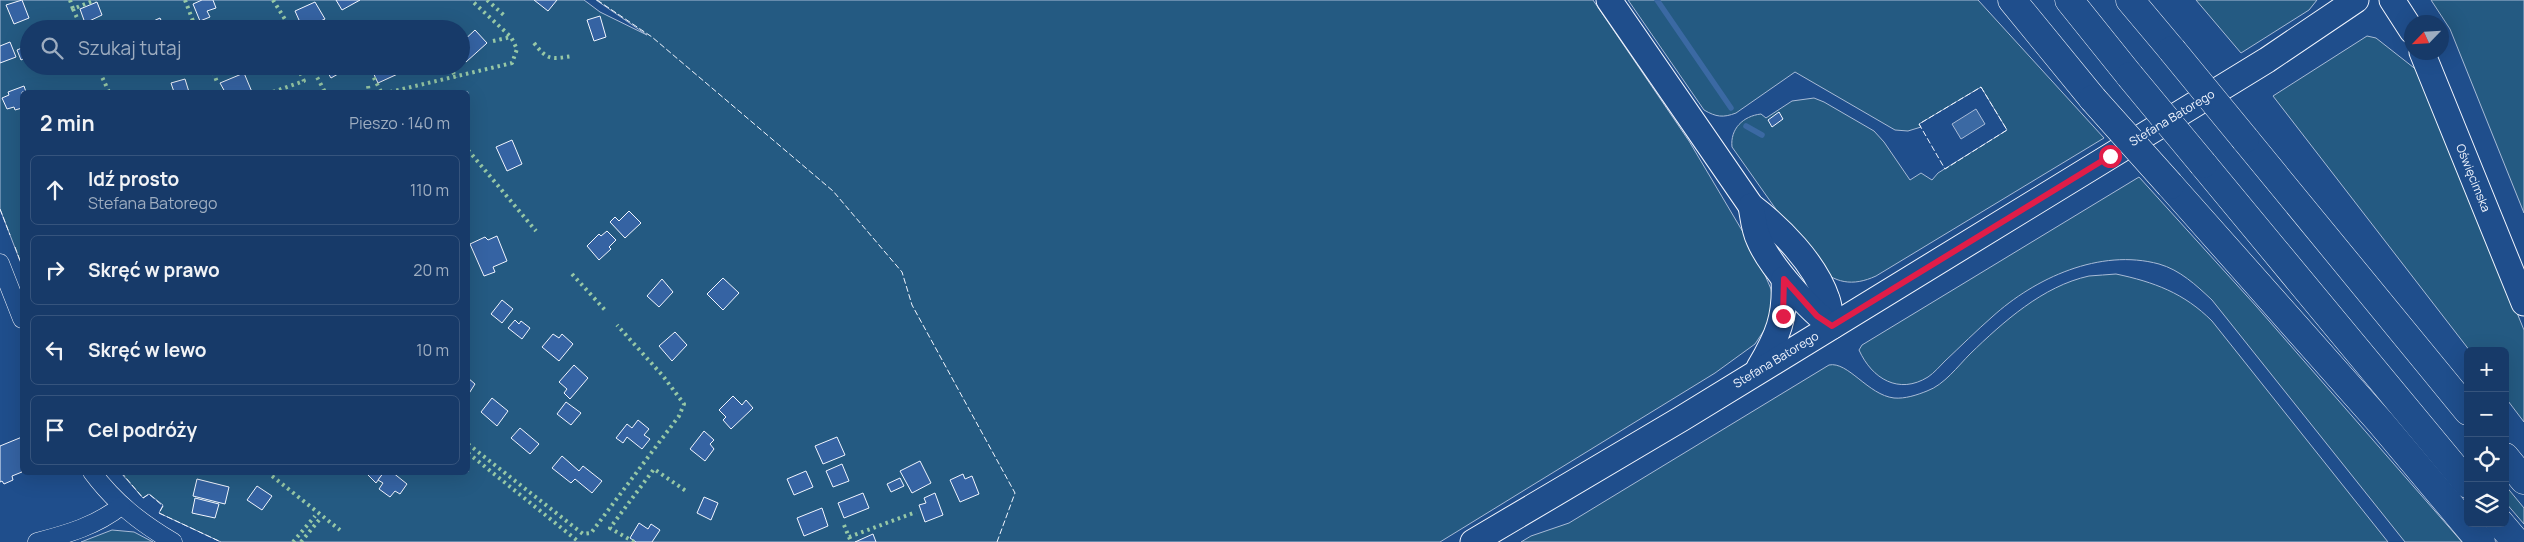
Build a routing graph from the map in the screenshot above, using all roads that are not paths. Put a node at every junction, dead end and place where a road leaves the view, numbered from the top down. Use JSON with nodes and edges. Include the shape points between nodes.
{"nodes":[{"id":1,"x":1609,"y":0,"type":"edge"},
{"id":2,"x":2012,"y":0,"type":"edge"},
{"id":3,"x":2069,"y":0,"type":"edge"},
{"id":4,"x":2130,"y":0,"type":"edge"},
{"id":5,"x":2327,"y":0,"type":"edge"},
{"id":6,"x":2356,"y":0,"type":"edge"},
{"id":7,"x":2392,"y":0,"type":"edge"},
{"id":8,"x":2404,"y":19,"type":"edge"},
{"id":9,"x":2320,"y":24,"type":"junction"},
{"id":10,"x":2425,"y":60,"type":"edge"},
{"id":11,"x":1751,"y":206,"type":"junction"},
{"id":12,"x":0,"y":263,"type":"edge"},
{"id":13,"x":1784,"y":279,"type":"junction"},
{"id":14,"x":6,"y":295,"type":"edge"},
{"id":15,"x":2524,"y":304,"type":"edge"},
{"id":16,"x":20,"y":316,"type":"edge"},
{"id":17,"x":1832,"y":326,"type":"junction"},
{"id":18,"x":1757,"y":371,"type":"junction"},
{"id":19,"x":2464,"y":406,"type":"edge"},
{"id":20,"x":2509,"y":462,"type":"edge"},
{"id":21,"x":95,"y":475,"type":"edge"},
{"id":22,"x":2524,"y":480,"type":"edge"},
{"id":23,"x":2466,"y":482,"type":"edge"},
{"id":24,"x":121,"y":506,"type":"junction"},
{"id":25,"x":2503,"y":527,"type":"edge"},
{"id":26,"x":36,"y":542,"type":"edge"},
{"id":27,"x":174,"y":542,"type":"edge"},
{"id":28,"x":1473,"y":542,"type":"edge"},
{"id":29,"x":2481,"y":542,"type":"edge"},
{"id":30,"x":2516,"y":542,"type":"edge"}],
"edges":[{"from":1,"to":11,"type":"street"},
{"from":2,"to":29,"type":"highway","bridge":true,"via":[[2093,99],[2382,423]]},
{"from":3,"to":23,"type":"highway","bridge":true},
{"from":4,"to":19,"type":"highway","bridge":true},
{"from":5,"to":9,"type":"street"},
{"from":6,"to":9,"type":"street","name":"Stefana Batorego"},
{"from":7,"to":8,"type":"street"},
{"from":9,"to":17,"type":"street","name":"Stefana Batorego","via":[[2267,60]]},
{"from":10,"to":15,"type":"street","name":"Oświęcimska"},
{"from":11,"to":13,"type":"street","via":[[1758,240]]},
{"from":11,"to":17,"type":"street","via":[[1777,225],[1814,274],[1828,301]]},
{"from":12,"to":14,"type":"street"},
{"from":13,"to":17,"type":"street","via":[[1817,316]]},
{"from":13,"to":18,"type":"street","via":[[1785,300],[1780,330]]},
{"from":14,"to":16,"type":"street"},
{"from":17,"to":18,"type":"street","name":"Stefana Batorego"},
{"from":18,"to":28,"type":"street","name":"Stefana Batorego"},
{"from":20,"to":22,"type":"highway"},
{"from":21,"to":24,"type":"street"},
{"from":24,"to":26,"type":"street","via":[[87,527]]},
{"from":24,"to":27,"type":"street"},
{"from":25,"to":30,"type":"highway"}]}
